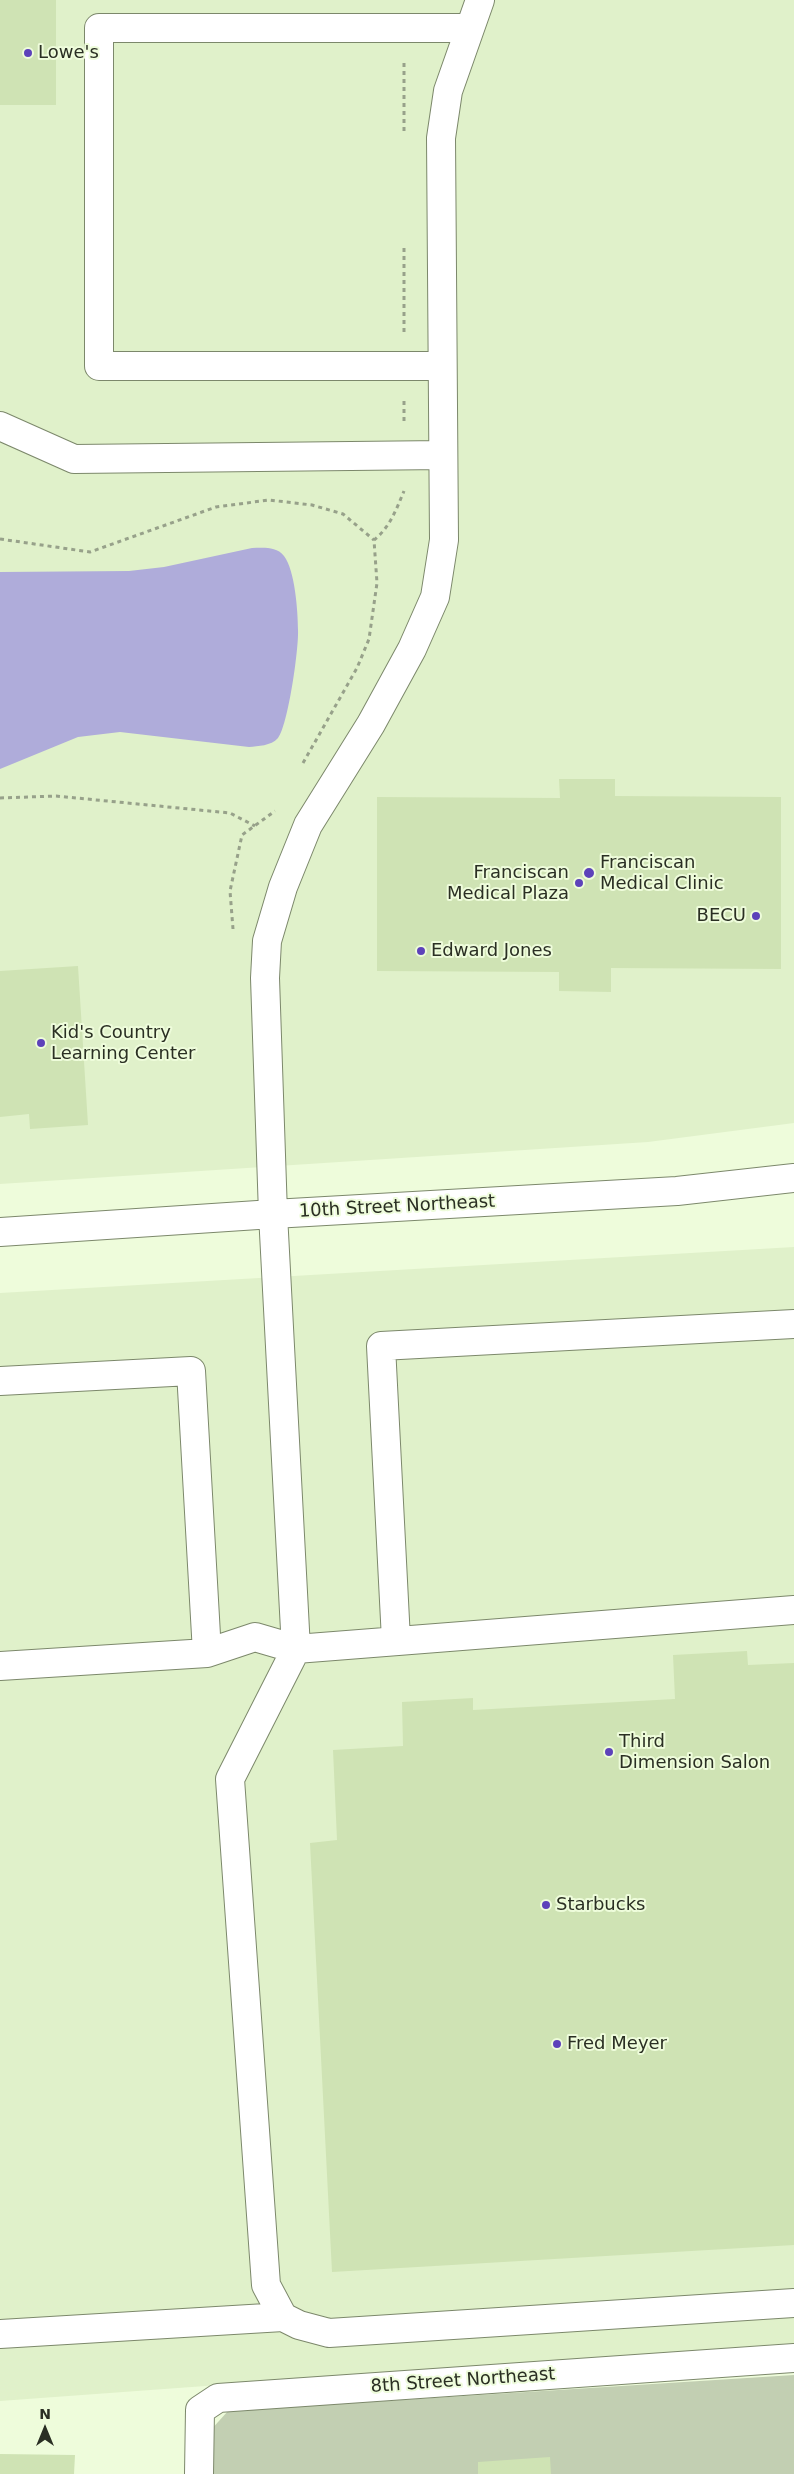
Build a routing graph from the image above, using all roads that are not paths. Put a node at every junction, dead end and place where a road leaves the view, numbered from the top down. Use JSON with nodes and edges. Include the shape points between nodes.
{"nodes":[{"id":1,"x":480,"y":0,"type":"edge"},
{"id":2,"x":470,"y":28,"type":"junction"},
{"id":3,"x":442,"y":366,"type":"junction"},
{"id":4,"x":0,"y":426,"type":"edge"},
{"id":5,"x":443,"y":455,"type":"junction"},
{"id":6,"x":794,"y":1178,"type":"edge"},
{"id":7,"x":274,"y":1214,"type":"junction"},
{"id":8,"x":0,"y":1232,"type":"edge"},
{"id":9,"x":794,"y":1324,"type":"edge"},
{"id":10,"x":0,"y":1381,"type":"edge"},
{"id":11,"x":794,"y":1610,"type":"edge"},
{"id":12,"x":396,"y":1640,"type":"junction"},
{"id":13,"x":296,"y":1649,"type":"junction"},
{"id":14,"x":207,"y":1654,"type":"junction"},
{"id":15,"x":0,"y":1666,"type":"edge"},
{"id":16,"x":794,"y":2303,"type":"edge"},
{"id":17,"x":283,"y":2318,"type":"junction"},
{"id":18,"x":0,"y":2334,"type":"edge"},
{"id":19,"x":794,"y":2358,"type":"edge"},
{"id":20,"x":199,"y":2474,"type":"edge"}],
"edges":[{"from":1,"to":2,"type":"street"},
{"from":2,"to":3,"type":"street","via":[[448,91],[441,138]]},
{"from":2,"to":3,"type":"street","via":[[99,28],[100,366]]},
{"from":3,"to":5,"type":"street"},
{"from":4,"to":5,"type":"street","via":[[74,459]]},
{"from":5,"to":7,"type":"street","via":[[444,540],[435,596],[412,649],[371,724],[308,825],[283,887],[267,941],[265,978]]},
{"from":6,"to":7,"type":"street","name":"10th Street Northeast","via":[[678,1191]]},
{"from":7,"to":8,"type":"street","name":"10th Street Northeast"},
{"from":7,"to":13,"type":"street"},
{"from":9,"to":12,"type":"street","via":[[381,1346]]},
{"from":10,"to":14,"type":"street","via":[[191,1371]]},
{"from":11,"to":12,"type":"street"},
{"from":12,"to":13,"type":"street"},
{"from":13,"to":14,"type":"street","via":[[255,1637]]},
{"from":13,"to":17,"type":"street","via":[[230,1779],[266,2284]]},
{"from":14,"to":15,"type":"street"},
{"from":16,"to":17,"type":"street","via":[[330,2333]]},
{"from":17,"to":18,"type":"street"},
{"from":19,"to":20,"type":"street","name":"8th Street Northeast","via":[[218,2398],[200,2410]]}]}
